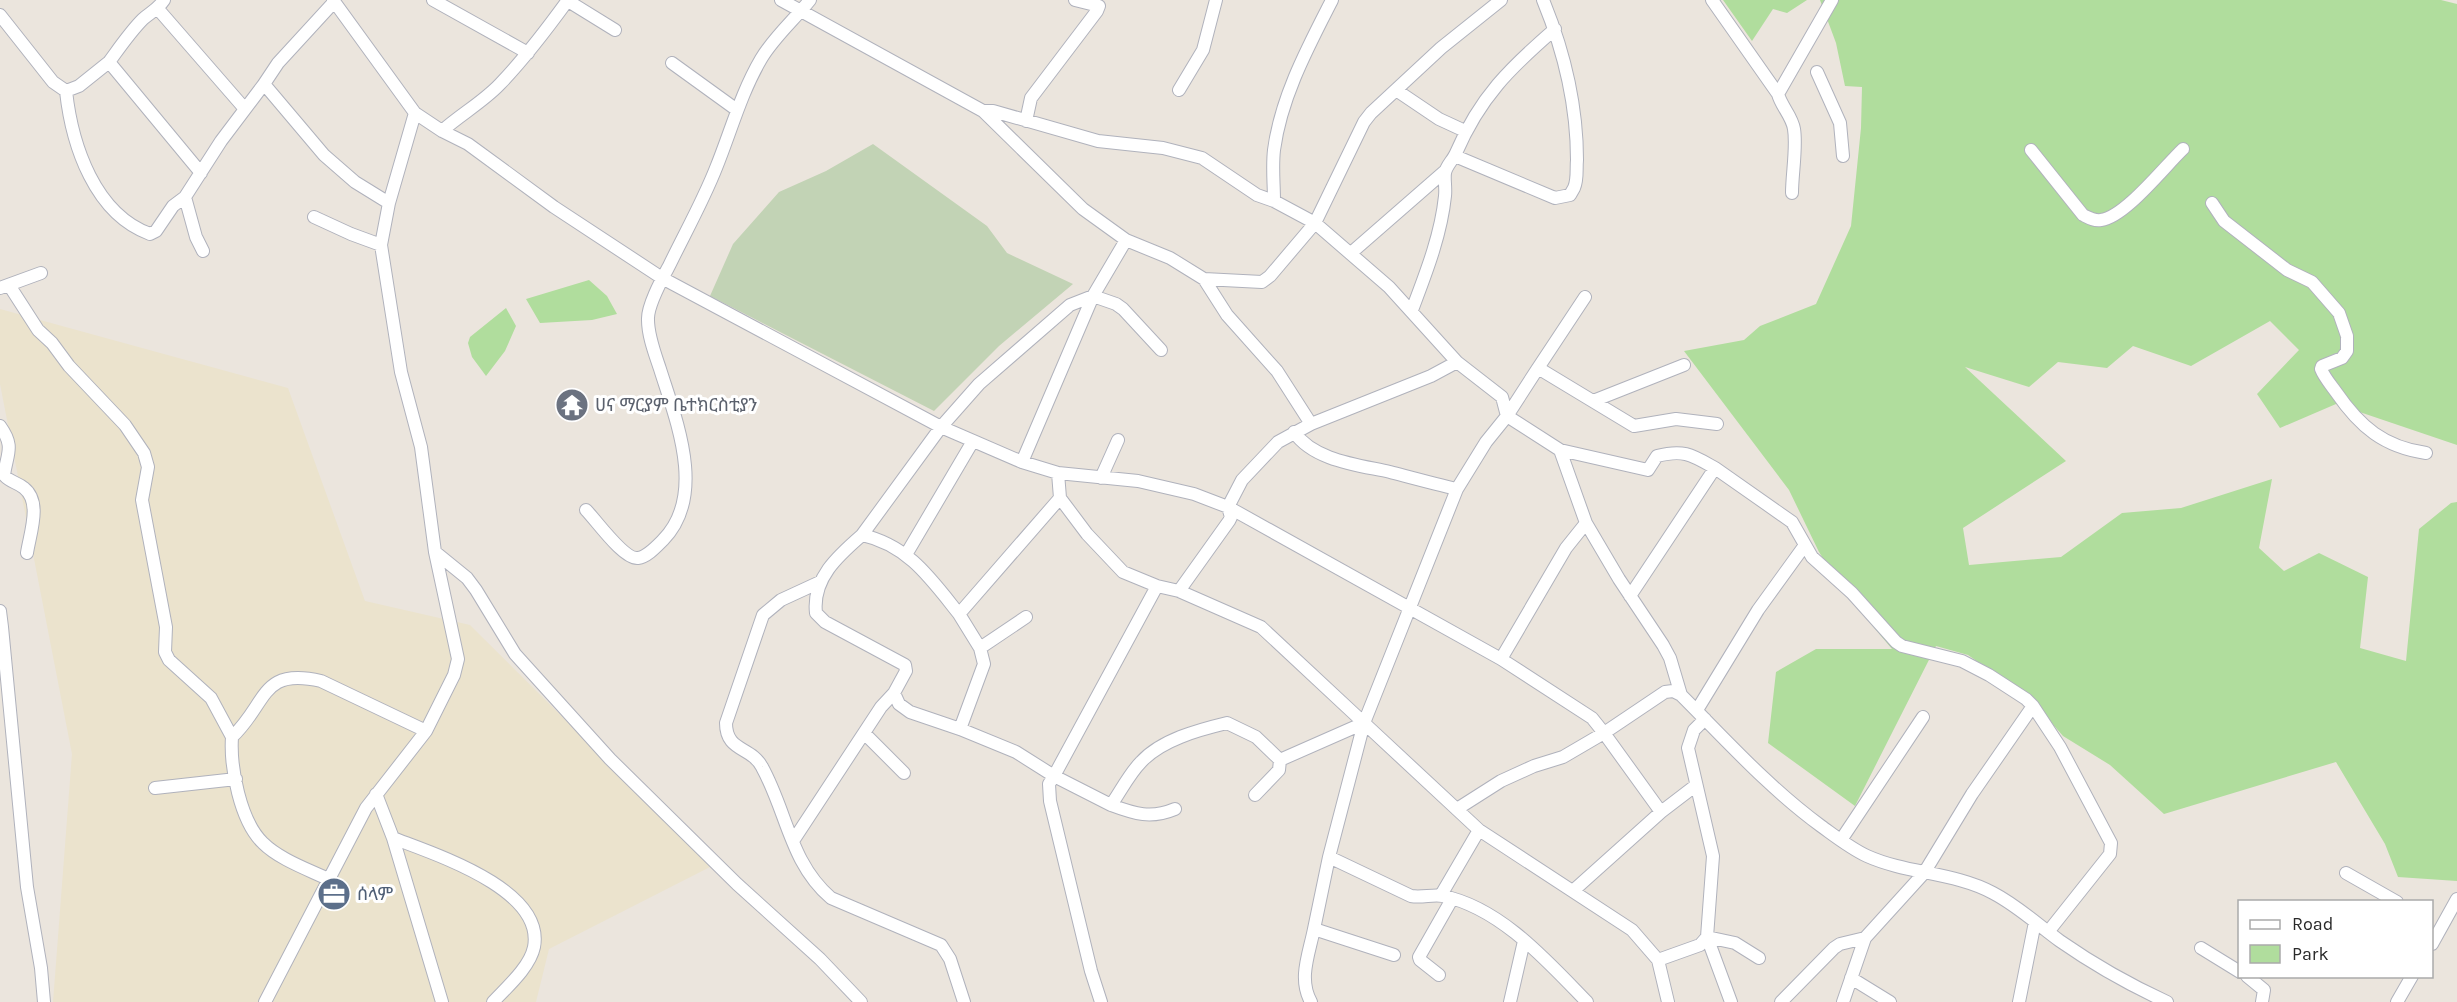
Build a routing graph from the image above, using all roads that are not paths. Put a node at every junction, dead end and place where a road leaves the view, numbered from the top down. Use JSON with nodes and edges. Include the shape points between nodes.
{"nodes":[{"id":1,"x":433,"y":0,"type":"edge"},
{"id":2,"x":568,"y":0,"type":"edge"},
{"id":3,"x":781,"y":0,"type":"edge"},
{"id":4,"x":810,"y":0,"type":"edge"},
{"id":5,"x":1075,"y":0,"type":"edge"},
{"id":6,"x":1216,"y":0,"type":"edge"},
{"id":7,"x":1332,"y":0,"type":"edge"},
{"id":8,"x":1501,"y":0,"type":"edge"},
{"id":9,"x":1543,"y":0,"type":"edge"},
{"id":10,"x":1712,"y":0,"type":"edge"},
{"id":11,"x":1832,"y":0,"type":"edge"},
{"id":12,"x":333,"y":1,"type":"edge"},
{"id":13,"x":1102,"y":3,"type":"edge"},
{"id":14,"x":161,"y":4,"type":"edge"},
{"id":15,"x":801,"y":11,"type":"junction"},
{"id":16,"x":0,"y":15,"type":"edge"},
{"id":17,"x":1555,"y":29,"type":"junction"},
{"id":18,"x":615,"y":30,"type":"dead end"},
{"id":19,"x":528,"y":53,"type":"junction"},
{"id":20,"x":109,"y":62,"type":"junction"},
{"id":21,"x":672,"y":63,"type":"dead end"},
{"id":22,"x":1817,"y":72,"type":"dead end"},
{"id":23,"x":264,"y":84,"type":"junction"},
{"id":24,"x":1179,"y":90,"type":"dead end"},
{"id":25,"x":1396,"y":90,"type":"junction"},
{"id":26,"x":66,"y":91,"type":"junction"},
{"id":27,"x":1778,"y":94,"type":"junction"},
{"id":28,"x":245,"y":109,"type":"junction"},
{"id":29,"x":737,"y":110,"type":"junction"},
{"id":30,"x":983,"y":111,"type":"junction"},
{"id":31,"x":415,"y":113,"type":"junction"},
{"id":32,"x":1026,"y":121,"type":"junction"},
{"id":33,"x":442,"y":131,"type":"junction"},
{"id":34,"x":1465,"y":131,"type":"junction"},
{"id":35,"x":2183,"y":149,"type":"dead end"},
{"id":36,"x":2031,"y":150,"type":"dead end"},
{"id":37,"x":1455,"y":156,"type":"junction"},
{"id":38,"x":1843,"y":156,"type":"dead end"},
{"id":39,"x":1445,"y":171,"type":"junction"},
{"id":40,"x":201,"y":173,"type":"junction"},
{"id":41,"x":1792,"y":193,"type":"dead end"},
{"id":42,"x":185,"y":197,"type":"junction"},
{"id":43,"x":1274,"y":201,"type":"junction"},
{"id":44,"x":389,"y":203,"type":"junction"},
{"id":45,"x":2212,"y":203,"type":"dead end"},
{"id":46,"x":314,"y":217,"type":"dead end"},
{"id":47,"x":1315,"y":223,"type":"junction"},
{"id":48,"x":1126,"y":240,"type":"junction"},
{"id":49,"x":381,"y":245,"type":"junction"},
{"id":50,"x":203,"y":251,"type":"dead end"},
{"id":51,"x":1351,"y":253,"type":"junction"},
{"id":52,"x":41,"y":273,"type":"dead end"},
{"id":53,"x":662,"y":278,"type":"junction"},
{"id":54,"x":1204,"y":279,"type":"junction"},
{"id":55,"x":5,"y":286,"type":"edge"},
{"id":56,"x":1093,"y":296,"type":"junction"},
{"id":57,"x":1585,"y":297,"type":"dead end"},
{"id":58,"x":1412,"y":310,"type":"junction"},
{"id":59,"x":1161,"y":350,"type":"dead end"},
{"id":60,"x":1457,"y":362,"type":"junction"},
{"id":61,"x":1684,"y":365,"type":"dead end"},
{"id":62,"x":1538,"y":368,"type":"junction"},
{"id":63,"x":1593,"y":401,"type":"junction"},
{"id":64,"x":1507,"y":416,"type":"junction"},
{"id":65,"x":1311,"y":424,"type":"junction"},
{"id":66,"x":1718,"y":424,"type":"dead end"},
{"id":67,"x":0,"y":426,"type":"edge"},
{"id":68,"x":941,"y":427,"type":"junction"},
{"id":69,"x":1294,"y":432,"type":"junction"},
{"id":70,"x":1118,"y":440,"type":"dead end"},
{"id":71,"x":973,"y":441,"type":"junction"},
{"id":72,"x":1560,"y":450,"type":"junction"},
{"id":73,"x":2426,"y":453,"type":"dead end"},
{"id":74,"x":1022,"y":462,"type":"junction"},
{"id":75,"x":1715,"y":468,"type":"junction"},
{"id":76,"x":1058,"y":473,"type":"junction"},
{"id":77,"x":1101,"y":478,"type":"junction"},
{"id":78,"x":1457,"y":489,"type":"junction"},
{"id":79,"x":1060,"y":498,"type":"junction"},
{"id":80,"x":1228,"y":507,"type":"junction"},
{"id":81,"x":586,"y":510,"type":"dead end"},
{"id":82,"x":1586,"y":523,"type":"junction"},
{"id":83,"x":862,"y":535,"type":"junction"},
{"id":84,"x":1804,"y":545,"type":"junction"},
{"id":85,"x":435,"y":552,"type":"junction"},
{"id":86,"x":27,"y":553,"type":"dead end"},
{"id":87,"x":907,"y":554,"type":"junction"},
{"id":88,"x":820,"y":582,"type":"junction"},
{"id":89,"x":1157,"y":586,"type":"junction"},
{"id":90,"x":1179,"y":591,"type":"junction"},
{"id":91,"x":1630,"y":596,"type":"junction"},
{"id":92,"x":1411,"y":610,"type":"junction"},
{"id":93,"x":0,"y":611,"type":"edge"},
{"id":94,"x":959,"y":614,"type":"junction"},
{"id":95,"x":1026,"y":617,"type":"dead end"},
{"id":96,"x":1,"y":628,"type":"edge"},
{"id":97,"x":980,"y":648,"type":"junction"},
{"id":98,"x":1501,"y":659,"type":"junction"},
{"id":99,"x":894,"y":693,"type":"junction"},
{"id":100,"x":1682,"y":694,"type":"junction"},
{"id":101,"x":2033,"y":706,"type":"junction"},
{"id":102,"x":1701,"y":715,"type":"junction"},
{"id":103,"x":1923,"y":717,"type":"dead end"},
{"id":104,"x":1364,"y":723,"type":"junction"},
{"id":105,"x":960,"y":729,"type":"junction"},
{"id":106,"x":426,"y":731,"type":"junction"},
{"id":107,"x":864,"y":733,"type":"junction"},
{"id":108,"x":1605,"y":734,"type":"junction"},
{"id":109,"x":232,"y":737,"type":"junction"},
{"id":110,"x":1280,"y":760,"type":"junction"},
{"id":111,"x":904,"y":773,"type":"dead end"},
{"id":112,"x":1054,"y":776,"type":"junction"},
{"id":113,"x":236,"y":779,"type":"junction"},
{"id":114,"x":1695,"y":786,"type":"junction"},
{"id":115,"x":155,"y":788,"type":"dead end"},
{"id":116,"x":376,"y":794,"type":"junction"},
{"id":117,"x":1255,"y":795,"type":"dead end"},
{"id":118,"x":1112,"y":806,"type":"junction"},
{"id":119,"x":1175,"y":809,"type":"dead end"},
{"id":120,"x":1457,"y":809,"type":"junction"},
{"id":121,"x":1661,"y":812,"type":"junction"},
{"id":122,"x":1479,"y":830,"type":"junction"},
{"id":123,"x":393,"y":838,"type":"junction"},
{"id":124,"x":1840,"y":840,"type":"junction"},
{"id":125,"x":792,"y":841,"type":"junction"},
{"id":126,"x":1329,"y":857,"type":"junction"},
{"id":127,"x":1924,"y":873,"type":"junction"},
{"id":128,"x":2346,"y":873,"type":"dead end"},
{"id":129,"x":328,"y":879,"type":"junction"},
{"id":130,"x":1574,"y":890,"type":"junction"},
{"id":131,"x":1446,"y":897,"type":"junction"},
{"id":132,"x":2457,"y":899,"type":"edge"},
{"id":133,"x":2393,"y":900,"type":"edge"},
{"id":134,"x":2035,"y":922,"type":"junction"},
{"id":135,"x":1314,"y":929,"type":"junction"},
{"id":136,"x":2048,"y":932,"type":"junction"},
{"id":137,"x":1707,"y":937,"type":"junction"},
{"id":138,"x":1865,"y":938,"type":"junction"},
{"id":139,"x":1524,"y":942,"type":"junction"},
{"id":140,"x":2433,"y":942,"type":"edge"},
{"id":141,"x":2201,"y":948,"type":"dead end"},
{"id":142,"x":1394,"y":955,"type":"dead end"},
{"id":143,"x":1759,"y":958,"type":"dead end"},
{"id":144,"x":1658,"y":960,"type":"junction"},
{"id":145,"x":2238,"y":971,"type":"edge"},
{"id":146,"x":1439,"y":975,"type":"dead end"},
{"id":147,"x":1851,"y":978,"type":"junction"},
{"id":148,"x":2249,"y":978,"type":"edge"},
{"id":149,"x":2411,"y":978,"type":"edge"},
{"id":150,"x":44,"y":1002,"type":"edge"},
{"id":151,"x":265,"y":1002,"type":"edge"},
{"id":152,"x":442,"y":1002,"type":"edge"},
{"id":153,"x":493,"y":1002,"type":"edge"},
{"id":154,"x":861,"y":1002,"type":"edge"},
{"id":155,"x":964,"y":1002,"type":"edge"},
{"id":156,"x":1101,"y":1002,"type":"edge"},
{"id":157,"x":1311,"y":1002,"type":"edge"},
{"id":158,"x":1509,"y":1002,"type":"edge"},
{"id":159,"x":1587,"y":1002,"type":"edge"},
{"id":160,"x":1668,"y":1002,"type":"edge"},
{"id":161,"x":1731,"y":1002,"type":"edge"},
{"id":162,"x":1781,"y":1002,"type":"edge"},
{"id":163,"x":1843,"y":1002,"type":"edge"},
{"id":164,"x":1890,"y":1002,"type":"edge"},
{"id":165,"x":2019,"y":1002,"type":"edge"},
{"id":166,"x":2166,"y":1002,"type":"edge"},
{"id":167,"x":2262,"y":1002,"type":"edge"},
{"id":168,"x":2397,"y":1002,"type":"edge"}],
"edges":[{"from":1,"to":19,"type":"street"},
{"from":2,"to":18,"type":"street"},
{"from":2,"to":19,"type":"street"},
{"from":3,"to":15,"type":"street"},
{"from":4,"to":15,"type":"street"},
{"from":5,"to":13,"type":"street"},
{"from":6,"to":24,"type":"street","via":[[1203,50]]},
{"from":7,"to":43,"type":"street","via":[[1303,58],[1283,117],[1275,149]]},
{"from":8,"to":25,"type":"street"},
{"from":9,"to":17,"type":"street"},
{"from":10,"to":27,"type":"street"},
{"from":11,"to":27,"type":"street"},
{"from":12,"to":23,"type":"street"},
{"from":12,"to":31,"type":"street"},
{"from":13,"to":32,"type":"street","via":[[1031,98]]},
{"from":14,"to":20,"type":"street","via":[[144,18]]},
{"from":14,"to":28,"type":"street"},
{"from":15,"to":29,"type":"street","via":[[768,49]]},
{"from":15,"to":30,"type":"street"},
{"from":16,"to":26,"type":"street","via":[[53,82]]},
{"from":17,"to":34,"type":"street","via":[[1506,74]]},
{"from":17,"to":37,"type":"street","via":[[1574,106],[1577,137],[1576,184],[1570,195],[1556,198]]},
{"from":19,"to":33,"type":"street","via":[[472,110]]},
{"from":20,"to":26,"type":"street","via":[[79,86]]},
{"from":20,"to":40,"type":"street"},
{"from":21,"to":29,"type":"street"},
{"from":22,"to":38,"type":"street","via":[[1840,123]]},
{"from":23,"to":28,"type":"street"},
{"from":23,"to":44,"type":"street","via":[[324,155],[355,182]]},
{"from":25,"to":34,"type":"street"},
{"from":25,"to":47,"type":"street","via":[[1364,122]]},
{"from":26,"to":42,"type":"street","via":[[76,138],[95,186],[126,223],[150,234]]},
{"from":27,"to":41,"type":"street","via":[[1794,129]]},
{"from":28,"to":40,"type":"street"},
{"from":29,"to":53,"type":"street","via":[[716,170]]},
{"from":30,"to":32,"type":"street"},
{"from":30,"to":48,"type":"street","via":[[1083,209]]},
{"from":31,"to":33,"type":"street"},
{"from":31,"to":44,"type":"street"},
{"from":32,"to":43,"type":"street","via":[[1098,141],[1202,158],[1257,195]]},
{"from":33,"to":53,"type":"street","via":[[468,144]]},
{"from":34,"to":37,"type":"street"},
{"from":35,"to":36,"type":"street","via":[[2136,197],[2101,220],[2083,214]]},
{"from":37,"to":39,"type":"street"},
{"from":39,"to":51,"type":"street"},
{"from":39,"to":58,"type":"street","via":[[1445,195],[1434,249]]},
{"from":40,"to":42,"type":"street"},
{"from":42,"to":50,"type":"street"},
{"from":43,"to":47,"type":"street"},
{"from":44,"to":49,"type":"street"},
{"from":45,"to":73,"type":"street","via":[[2224,221],[2287,270],[2312,282],[2339,313],[2348,336],[2347,351],[2321,369],[2353,416],[2391,444]]},
{"from":46,"to":49,"type":"street"},
{"from":47,"to":51,"type":"street"},
{"from":47,"to":54,"type":"street","via":[[1262,282]]},
{"from":48,"to":54,"type":"street","via":[[1170,258]]},
{"from":48,"to":56,"type":"street"},
{"from":49,"to":85,"type":"street","via":[[401,372],[421,447]]},
{"from":51,"to":58,"type":"street"},
{"from":52,"to":55,"type":"street"},
{"from":53,"to":68,"type":"street"},
{"from":53,"to":81,"type":"street","via":[[647,319],[686,468],[684,501],[672,531],[640,558],[623,552]]},
{"from":54,"to":65,"type":"street","via":[[1227,315],[1277,371]]},
{"from":55,"to":109,"type":"street","via":[[69,366],[125,425],[144,453],[148,467],[142,500],[166,627],[165,652],[211,698]]},
{"from":56,"to":59,"type":"street","via":[[1116,304]]},
{"from":56,"to":68,"type":"street","via":[[1071,305],[1013,353]]},
{"from":56,"to":74,"type":"street"},
{"from":57,"to":62,"type":"street"},
{"from":58,"to":60,"type":"street"},
{"from":60,"to":64,"type":"street","via":[[1502,397]]},
{"from":60,"to":65,"type":"street"},
{"from":61,"to":63,"type":"street"},
{"from":62,"to":63,"type":"street"},
{"from":62,"to":64,"type":"street"},
{"from":63,"to":66,"type":"street","via":[[1634,426],[1676,419]]},
{"from":64,"to":72,"type":"street"},
{"from":64,"to":78,"type":"street"},
{"from":65,"to":69,"type":"street"},
{"from":67,"to":86,"type":"street","via":[[10,447],[4,475],[27,490],[33,503]]},
{"from":68,"to":71,"type":"street"},
{"from":68,"to":83,"type":"street"},
{"from":69,"to":78,"type":"street","via":[[1306,445],[1327,456]]},
{"from":69,"to":80,"type":"street","via":[[1263,456],[1242,480]]},
{"from":70,"to":77,"type":"street"},
{"from":71,"to":74,"type":"street"},
{"from":71,"to":87,"type":"street"},
{"from":72,"to":75,"type":"street","via":[[1648,470],[1657,456],[1683,452]]},
{"from":72,"to":82,"type":"street"},
{"from":74,"to":76,"type":"street"},
{"from":75,"to":84,"type":"street","via":[[1792,522]]},
{"from":75,"to":91,"type":"street"},
{"from":76,"to":77,"type":"street"},
{"from":76,"to":79,"type":"street"},
{"from":77,"to":80,"type":"street","via":[[1166,486]]},
{"from":78,"to":92,"type":"street"},
{"from":79,"to":89,"type":"street","via":[[1123,572]]},
{"from":79,"to":94,"type":"street"},
{"from":80,"to":90,"type":"street","via":[[1229,521]]},
{"from":80,"to":92,"type":"street"},
{"from":82,"to":91,"type":"street"},
{"from":82,"to":98,"type":"street","via":[[1566,548]]},
{"from":83,"to":87,"type":"street"},
{"from":83,"to":88,"type":"street","via":[[840,554]]},
{"from":84,"to":101,"type":"street","via":[[1896,642],[1962,661]]},
{"from":84,"to":102,"type":"street","via":[[1758,610]]},
{"from":85,"to":106,"type":"street","via":[[458,659]]},
{"from":85,"to":154,"type":"street","via":[[467,578],[515,654],[610,759]]},
{"from":87,"to":94,"type":"street"},
{"from":88,"to":99,"type":"street","via":[[816,613],[821,619],[905,665],[906,671]]},
{"from":88,"to":125,"type":"street","via":[[781,600],[762,615],[726,723],[731,743],[760,763],[774,789]]},
{"from":89,"to":90,"type":"street"},
{"from":89,"to":112,"type":"street"},
{"from":90,"to":104,"type":"street","via":[[1261,627]]},
{"from":91,"to":100,"type":"street","via":[[1670,658]]},
{"from":92,"to":98,"type":"street"},
{"from":92,"to":104,"type":"street"},
{"from":93,"to":96,"type":"street"},
{"from":94,"to":97,"type":"street"},
{"from":95,"to":97,"type":"street"},
{"from":96,"to":150,"type":"street","via":[[27,887]]},
{"from":97,"to":105,"type":"street","via":[[983,672]]},
{"from":98,"to":108,"type":"street","via":[[1592,718]]},
{"from":99,"to":105,"type":"street","via":[[898,704],[910,712]]},
{"from":99,"to":107,"type":"street"},
{"from":100,"to":102,"type":"street"},
{"from":100,"to":108,"type":"street","via":[[1665,692]]},
{"from":101,"to":127,"type":"street"},
{"from":101,"to":136,"type":"street","via":[[2060,747],[2111,843],[2110,854]]},
{"from":102,"to":114,"type":"street","via":[[1688,748]]},
{"from":102,"to":124,"type":"street","via":[[1797,810]]},
{"from":103,"to":124,"type":"street"},
{"from":104,"to":110,"type":"street"},
{"from":104,"to":120,"type":"street"},
{"from":104,"to":126,"type":"street"},
{"from":105,"to":112,"type":"street","via":[[1016,752]]},
{"from":106,"to":109,"type":"street","via":[[310,678],[274,682]]},
{"from":106,"to":116,"type":"street"},
{"from":107,"to":111,"type":"street"},
{"from":107,"to":125,"type":"street"},
{"from":108,"to":120,"type":"street","via":[[1563,757],[1501,781]]},
{"from":108,"to":121,"type":"street"},
{"from":109,"to":113,"type":"street"},
{"from":110,"to":117,"type":"street","via":[[1279,770]]},
{"from":110,"to":118,"type":"street","via":[[1256,737],[1227,723],[1156,749],[1139,764]]},
{"from":112,"to":118,"type":"street"},
{"from":112,"to":156,"type":"street","via":[[1049,784],[1050,801]]},
{"from":113,"to":115,"type":"street"},
{"from":113,"to":129,"type":"street","via":[[248,821],[263,844]]},
{"from":114,"to":121,"type":"street"},
{"from":114,"to":137,"type":"street","via":[[1713,856]]},
{"from":116,"to":123,"type":"street"},
{"from":116,"to":129,"type":"street"},
{"from":118,"to":119,"type":"street","via":[[1148,817]]},
{"from":120,"to":122,"type":"street"},
{"from":121,"to":130,"type":"street"},
{"from":122,"to":130,"type":"street"},
{"from":122,"to":131,"type":"street"},
{"from":123,"to":152,"type":"street"},
{"from":123,"to":153,"type":"street","via":[[486,878],[516,901],[532,921],[534,949]]},
{"from":124,"to":127,"type":"street","via":[[1867,856]]},
{"from":125,"to":155,"type":"street","via":[[805,870],[831,898],[941,945],[950,958]]},
{"from":126,"to":131,"type":"street","via":[[1411,896]]},
{"from":126,"to":135,"type":"street"},
{"from":127,"to":134,"type":"street","via":[[1973,884],[2012,904]]},
{"from":127,"to":138,"type":"street"},
{"from":128,"to":133,"type":"street"},
{"from":129,"to":151,"type":"street"},
{"from":130,"to":144,"type":"street","via":[[1632,930]]},
{"from":131,"to":139,"type":"street","via":[[1495,919]]},
{"from":131,"to":146,"type":"street","via":[[1419,957]]},
{"from":132,"to":140,"type":"street"},
{"from":134,"to":136,"type":"street"},
{"from":134,"to":165,"type":"street"},
{"from":135,"to":142,"type":"street"},
{"from":135,"to":157,"type":"street","via":[[1303,978]]},
{"from":136,"to":166,"type":"street","via":[[2084,957]]},
{"from":137,"to":143,"type":"street","via":[[1735,943]]},
{"from":137,"to":144,"type":"street","via":[[1700,945]]},
{"from":137,"to":161,"type":"street"},
{"from":138,"to":147,"type":"street"},
{"from":138,"to":162,"type":"street","via":[[1834,948]]},
{"from":139,"to":158,"type":"street"},
{"from":139,"to":159,"type":"street"},
{"from":141,"to":145,"type":"street"},
{"from":144,"to":160,"type":"street"},
{"from":147,"to":163,"type":"street"},
{"from":147,"to":164,"type":"street"},
{"from":148,"to":167,"type":"street","via":[[2264,990]]},
{"from":149,"to":168,"type":"street"}]}
